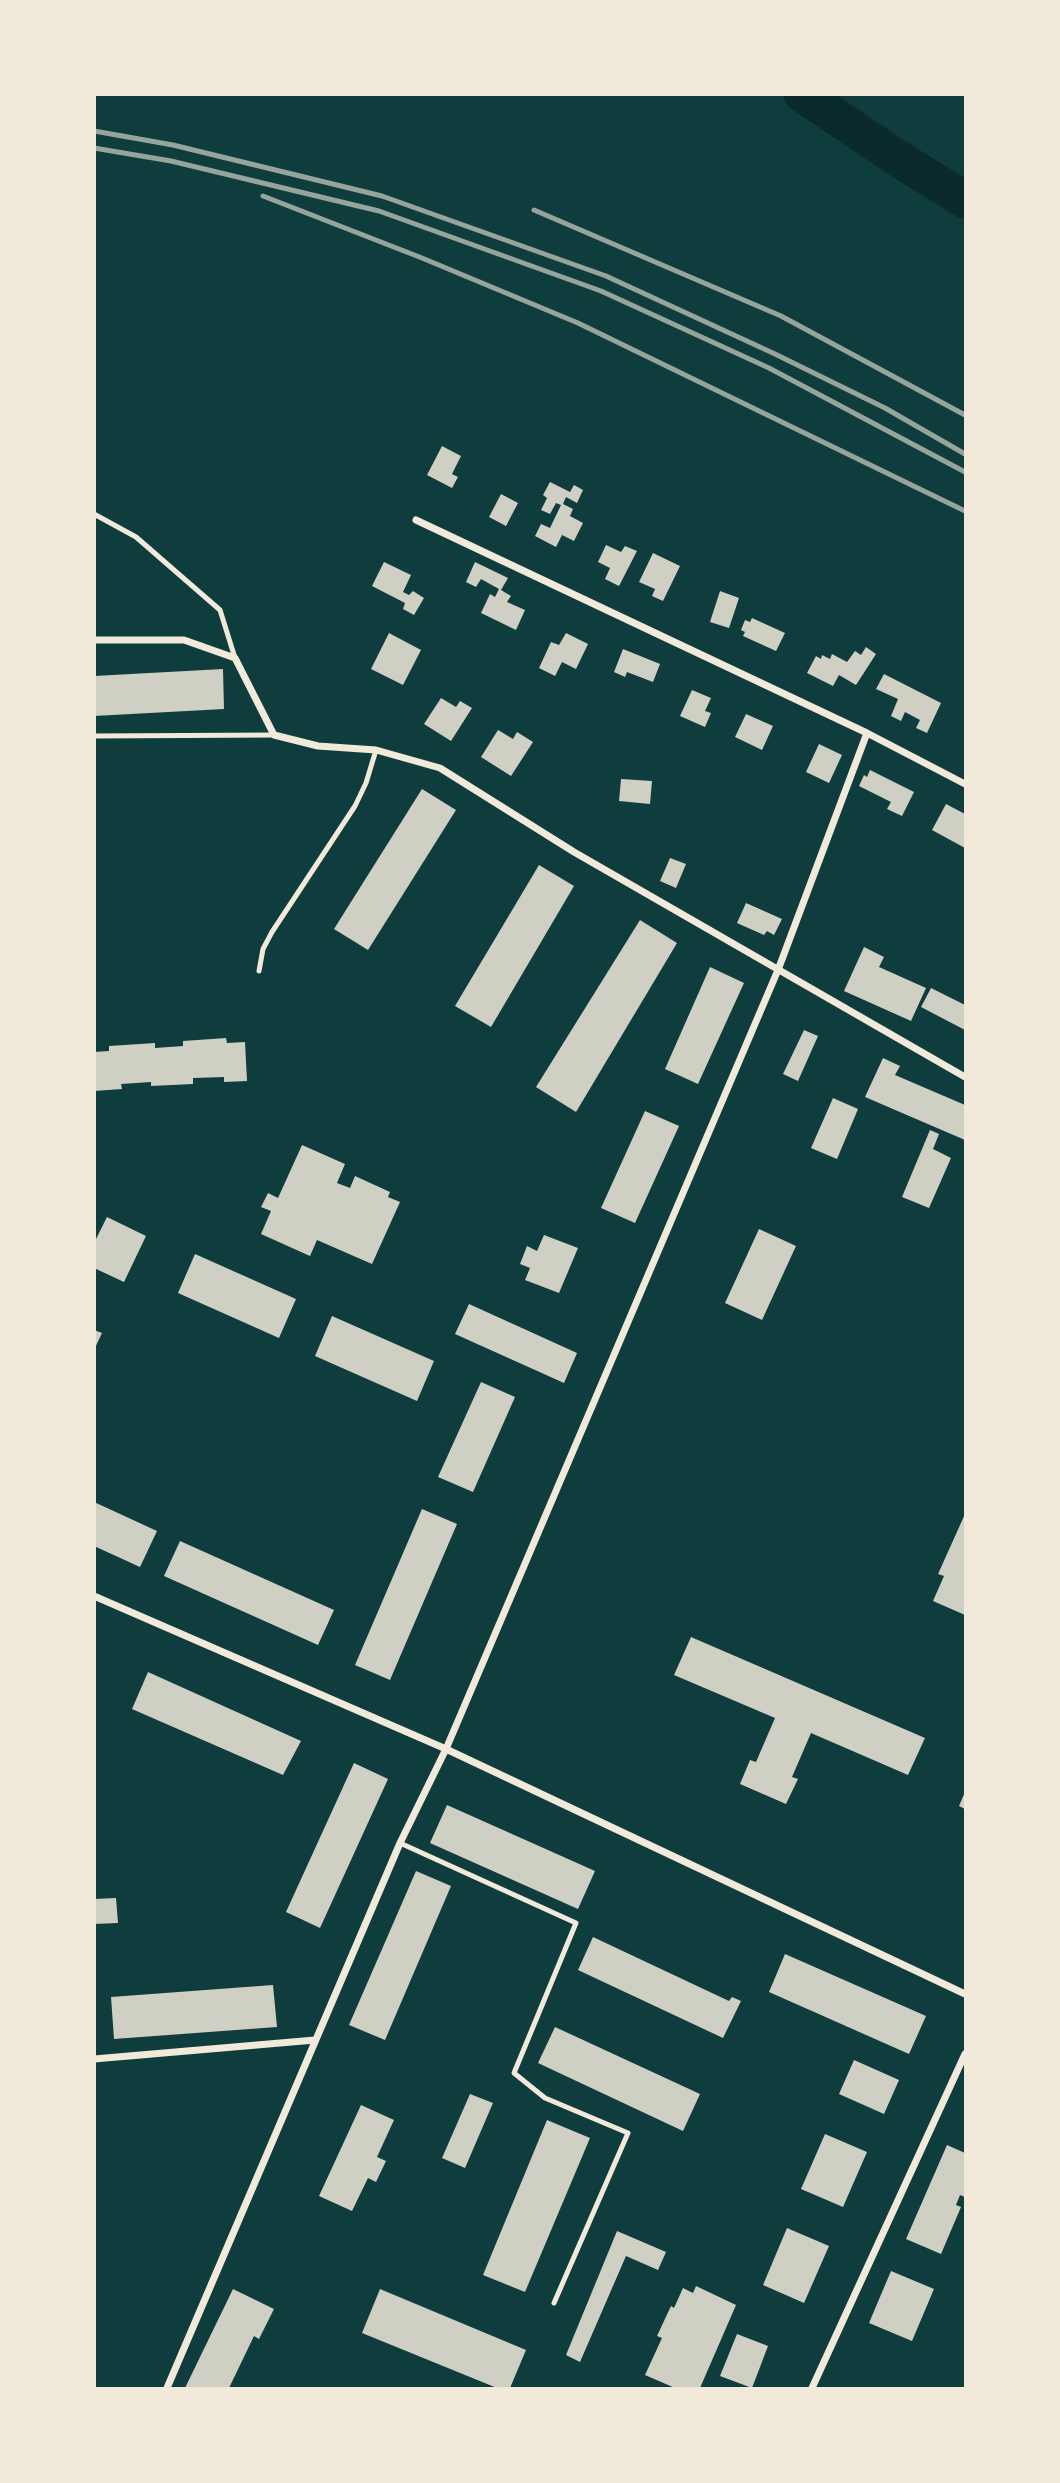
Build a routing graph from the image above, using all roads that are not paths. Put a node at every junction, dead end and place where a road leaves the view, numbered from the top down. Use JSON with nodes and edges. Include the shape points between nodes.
{"nodes":[{"id":1,"x":94,"y":514,"type":"edge"},
{"id":2,"x":416,"y":520,"type":"dead end"},
{"id":3,"x":94,"y":640,"type":"edge"},
{"id":4,"x":235,"y":658,"type":"junction"},
{"id":5,"x":867,"y":733,"type":"junction"},
{"id":6,"x":274,"y":735,"type":"junction"},
{"id":7,"x":94,"y":736,"type":"edge"},
{"id":8,"x":376,"y":750,"type":"junction"},
{"id":9,"x":965,"y":784,"type":"edge"},
{"id":10,"x":778,"y":970,"type":"junction"},
{"id":11,"x":259,"y":971,"type":"dead end"},
{"id":12,"x":965,"y":1077,"type":"edge"},
{"id":13,"x":94,"y":1596,"type":"edge"},
{"id":14,"x":446,"y":1749,"type":"junction"},
{"id":15,"x":400,"y":1843,"type":"junction"},
{"id":16,"x":965,"y":1994,"type":"edge"},
{"id":17,"x":315,"y":2040,"type":"junction"},
{"id":18,"x":965,"y":2054,"type":"edge"},
{"id":19,"x":94,"y":2059,"type":"edge"},
{"id":20,"x":554,"y":2303,"type":"dead end"},
{"id":21,"x":167,"y":2389,"type":"edge"},
{"id":22,"x":812,"y":2389,"type":"edge"}],
"edges":[{"from":1,"to":4,"type":"lane","via":[[136,537],[220,610]]},
{"from":2,"to":5,"type":"street"},
{"from":3,"to":4,"type":"street","via":[[184,640]]},
{"from":4,"to":6,"type":"street"},
{"from":5,"to":9,"type":"street"},
{"from":5,"to":10,"type":"street"},
{"from":6,"to":7,"type":"lane"},
{"from":6,"to":8,"type":"street","via":[[318,746]]},
{"from":8,"to":10,"type":"street","via":[[440,768]]},
{"from":8,"to":11,"type":"lane","via":[[355,806],[272,932]]},
{"from":10,"to":12,"type":"street"},
{"from":10,"to":14,"type":"street"},
{"from":13,"to":14,"type":"street"},
{"from":14,"to":15,"type":"street"},
{"from":14,"to":16,"type":"street"},
{"from":15,"to":17,"type":"street"},
{"from":15,"to":20,"type":"lane","via":[[576,1923],[514,2073],[545,2098],[628,2133]]},
{"from":17,"to":19,"type":"street"},
{"from":17,"to":21,"type":"street"},
{"from":18,"to":22,"type":"street"}]}
